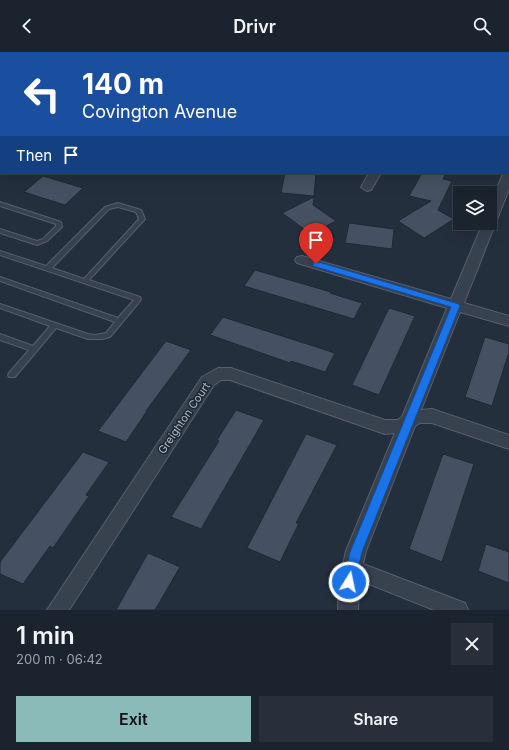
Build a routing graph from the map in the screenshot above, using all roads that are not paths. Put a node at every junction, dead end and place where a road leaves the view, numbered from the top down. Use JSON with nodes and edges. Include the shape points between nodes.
{"nodes":[{"id":1,"x":374,"y":174,"type":"edge"},
{"id":2,"x":509,"y":174,"type":"edge"},
{"id":3,"x":367,"y":187,"type":"dead end"},
{"id":4,"x":0,"y":204,"type":"edge"},
{"id":5,"x":497,"y":204,"type":"edge"},
{"id":6,"x":487,"y":230,"type":"edge"},
{"id":7,"x":0,"y":231,"type":"edge"},
{"id":8,"x":0,"y":253,"type":"edge"},
{"id":9,"x":302,"y":260,"type":"dead end"},
{"id":10,"x":47,"y":269,"type":"junction"},
{"id":11,"x":0,"y":279,"type":"edge"},
{"id":12,"x":85,"y":281,"type":"junction"},
{"id":13,"x":0,"y":306,"type":"edge"},
{"id":14,"x":456,"y":306,"type":"junction"},
{"id":15,"x":120,"y":321,"type":"junction"},
{"id":16,"x":509,"y":321,"type":"edge"},
{"id":17,"x":55,"y":325,"type":"junction"},
{"id":18,"x":0,"y":337,"type":"edge"},
{"id":19,"x":34,"y":349,"type":"junction"},
{"id":20,"x":12,"y":375,"type":"dead end"},
{"id":21,"x":407,"y":424,"type":"junction"},
{"id":22,"x":509,"y":442,"type":"edge"},
{"id":23,"x":351,"y":568,"type":"junction"},
{"id":24,"x":57,"y":610,"type":"edge"},
{"id":25,"x":348,"y":610,"type":"edge"},
{"id":26,"x":458,"y":610,"type":"edge"}],
"edges":[{"from":1,"to":3,"type":"street"},
{"from":2,"to":5,"type":"street"},
{"from":4,"to":7,"type":"lane","via":[[59,223],[59,226],[45,240],[37,243]]},
{"from":6,"to":14,"type":"street"},
{"from":8,"to":10,"type":"lane"},
{"from":9,"to":14,"type":"street"},
{"from":10,"to":12,"type":"lane"},
{"from":10,"to":12,"type":"lane","via":[[107,208],[118,205],[139,211],[142,219]]},
{"from":11,"to":15,"type":"lane"},
{"from":12,"to":15,"type":"lane","via":[[138,299]]},
{"from":13,"to":17,"type":"lane"},
{"from":14,"to":16,"type":"street"},
{"from":14,"to":21,"type":"street"},
{"from":15,"to":17,"type":"lane","via":[[108,335],[101,338],[92,338]]},
{"from":17,"to":19,"type":"lane"},
{"from":18,"to":19,"type":"lane"},
{"from":19,"to":20,"type":"lane"},
{"from":21,"to":22,"type":"street","name":"Greighton Court","via":[[417,417],[432,416]]},
{"from":21,"to":23,"type":"street"},
{"from":21,"to":24,"type":"street","name":"Greighton Court","via":[[385,427],[231,374],[214,376],[208,381]]},
{"from":23,"to":25,"type":"street"},
{"from":23,"to":26,"type":"street"}]}
